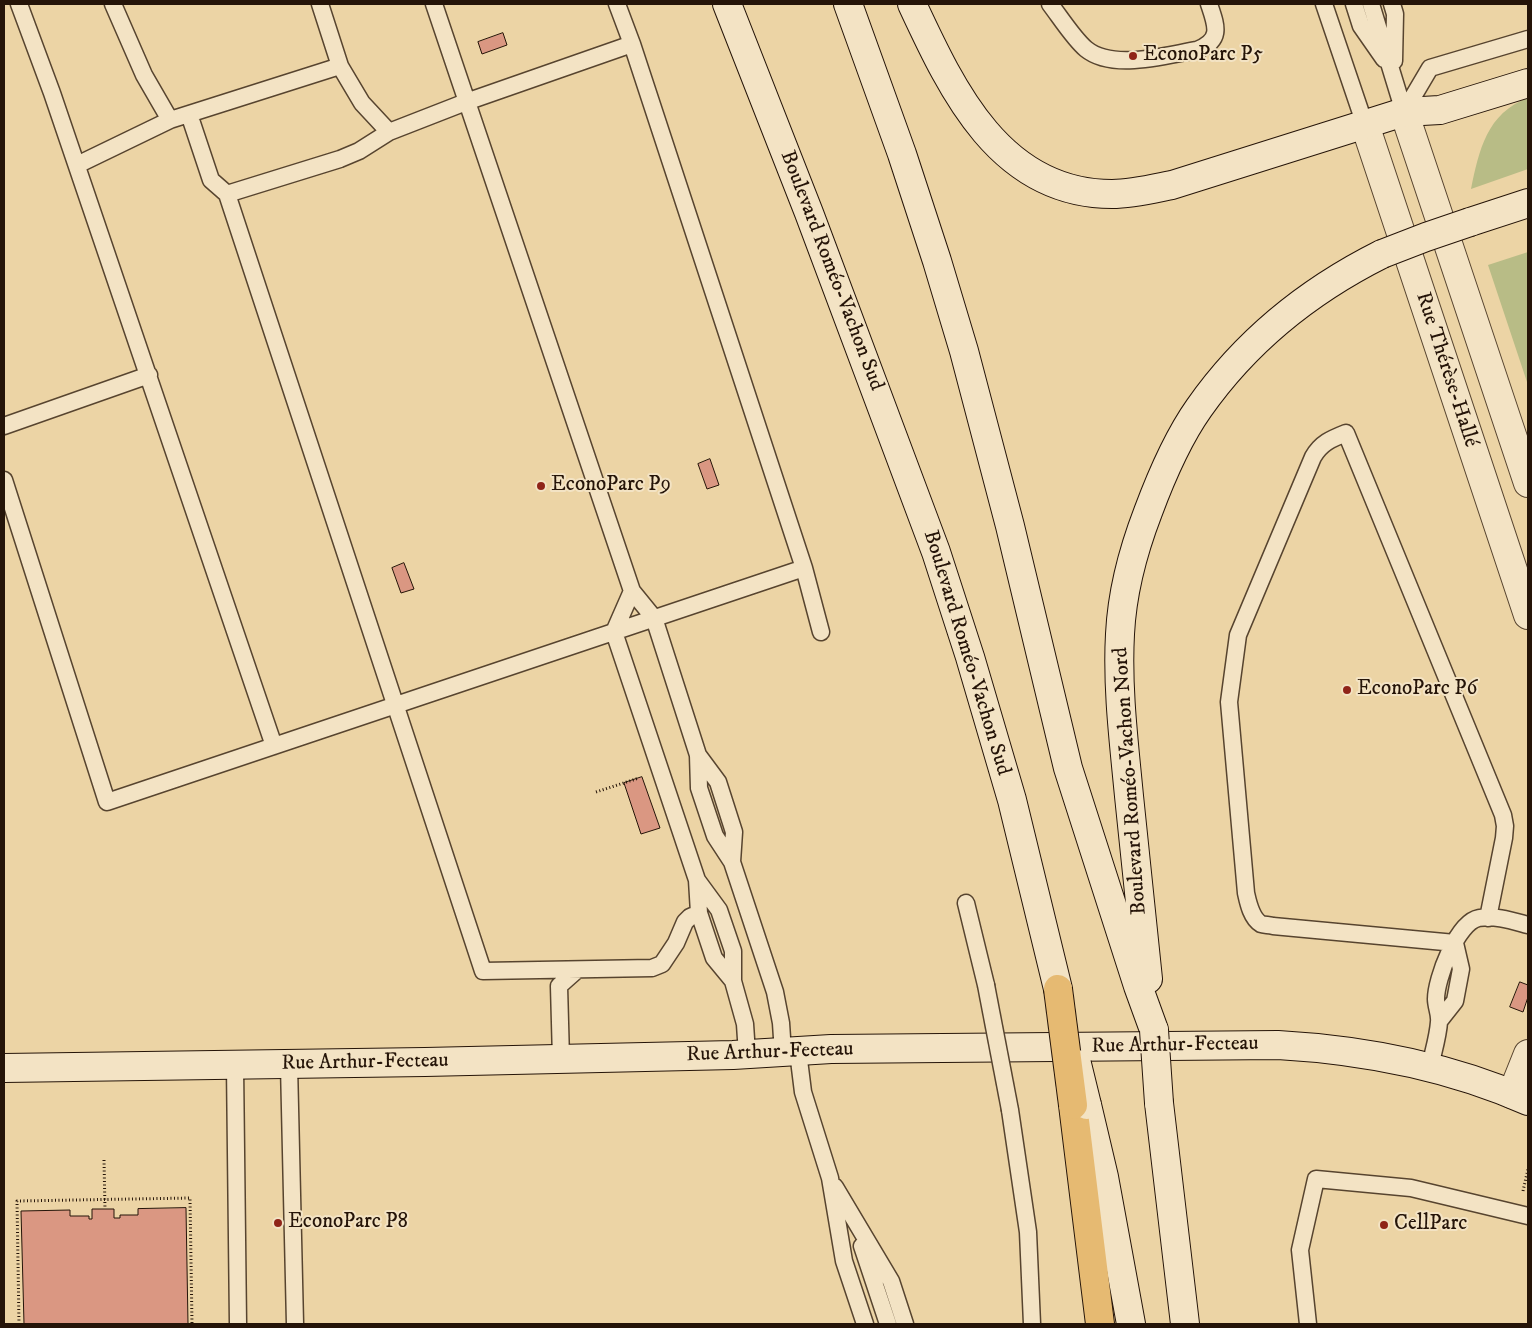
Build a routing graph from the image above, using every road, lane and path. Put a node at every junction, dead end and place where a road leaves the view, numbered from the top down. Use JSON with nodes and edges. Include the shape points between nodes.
{"nodes":[{"id":1,"x":18,"y":4,"type":"edge"},
{"id":2,"x":113,"y":4,"type":"edge"},
{"id":3,"x":320,"y":4,"type":"edge"},
{"id":4,"x":434,"y":4,"type":"edge"},
{"id":5,"x":617,"y":4,"type":"edge"},
{"id":6,"x":727,"y":4,"type":"edge"},
{"id":7,"x":848,"y":4,"type":"edge"},
{"id":8,"x":912,"y":4,"type":"edge"},
{"id":9,"x":1050,"y":4,"type":"edge"},
{"id":10,"x":1209,"y":4,"type":"edge"},
{"id":11,"x":1324,"y":4,"type":"edge"},
{"id":12,"x":1354,"y":4,"type":"edge"},
{"id":13,"x":1372,"y":4,"type":"edge"},
{"id":14,"x":1392,"y":4,"type":"edge"},
{"id":15,"x":1528,"y":39,"type":"edge"},
{"id":16,"x":632,"y":44,"type":"junction"},
{"id":17,"x":340,"y":66,"type":"junction"},
{"id":18,"x":1393,"y":73,"type":"junction"},
{"id":19,"x":1528,"y":84,"type":"edge"},
{"id":20,"x":466,"y":102,"type":"junction"},
{"id":21,"x":1404,"y":112,"type":"junction"},
{"id":22,"x":190,"y":114,"type":"junction"},
{"id":23,"x":170,"y":120,"type":"junction"},
{"id":24,"x":1365,"y":125,"type":"junction"},
{"id":25,"x":389,"y":132,"type":"junction"},
{"id":26,"x":77,"y":165,"type":"junction"},
{"id":27,"x":227,"y":194,"type":"junction"},
{"id":28,"x":1528,"y":203,"type":"edge"},
{"id":29,"x":148,"y":375,"type":"junction"},
{"id":30,"x":4,"y":426,"type":"edge"},
{"id":31,"x":4,"y":480,"type":"edge"},
{"id":32,"x":1528,"y":483,"type":"edge"},
{"id":33,"x":804,"y":568,"type":"junction"},
{"id":34,"x":632,"y":591,"type":"junction"},
{"id":35,"x":1528,"y":615,"type":"edge"},
{"id":36,"x":654,"y":618,"type":"junction"},
{"id":37,"x":614,"y":632,"type":"junction"},
{"id":38,"x":821,"y":632,"type":"dead end"},
{"id":39,"x":396,"y":705,"type":"junction"},
{"id":40,"x":274,"y":746,"type":"junction"},
{"id":41,"x":642,"y":777,"type":"dead end"},
{"id":42,"x":596,"y":792,"type":"dead end"},
{"id":43,"x":697,"y":880,"type":"junction"},
{"id":44,"x":966,"y":903,"type":"dead end"},
{"id":45,"x":699,"y":913,"type":"junction"},
{"id":46,"x":1488,"y":918,"type":"junction"},
{"id":47,"x":1528,"y":925,"type":"edge"},
{"id":48,"x":1455,"y":943,"type":"junction"},
{"id":49,"x":576,"y":970,"type":"junction"},
{"id":50,"x":733,"y":981,"type":"junction"},
{"id":51,"x":1143,"y":987,"type":"junction"},
{"id":52,"x":1058,"y":989,"type":"joint"},
{"id":53,"x":791,"y":1052,"type":"junction"},
{"id":54,"x":747,"y":1054,"type":"junction"},
{"id":55,"x":1528,"y":1054,"type":"edge"},
{"id":56,"x":561,"y":1059,"type":"junction"},
{"id":57,"x":289,"y":1065,"type":"junction"},
{"id":58,"x":235,"y":1066,"type":"junction"},
{"id":59,"x":1430,"y":1067,"type":"junction"},
{"id":60,"x":4,"y":1068,"type":"edge"},
{"id":61,"x":1520,"y":1098,"type":"edge"},
{"id":62,"x":1080,"y":1105,"type":"junction"},
{"id":63,"x":104,"y":1160,"type":"dead end"},
{"id":64,"x":1528,"y":1169,"type":"edge"},
{"id":65,"x":830,"y":1178,"type":"junction"},
{"id":66,"x":1522,"y":1198,"type":"dead end"},
{"id":67,"x":104,"y":1200,"type":"junction"},
{"id":68,"x":104,"y":1209,"type":"dead end"},
{"id":69,"x":852,"y":1215,"type":"junction"},
{"id":70,"x":1528,"y":1216,"type":"edge"},
{"id":71,"x":19,"y":1324,"type":"edge"},
{"id":72,"x":192,"y":1324,"type":"edge"},
{"id":73,"x":238,"y":1324,"type":"edge"},
{"id":74,"x":295,"y":1324,"type":"edge"},
{"id":75,"x":865,"y":1324,"type":"edge"},
{"id":76,"x":888,"y":1324,"type":"edge"},
{"id":77,"x":905,"y":1324,"type":"edge"},
{"id":78,"x":1032,"y":1324,"type":"edge"},
{"id":79,"x":1100,"y":1324,"type":"edge"},
{"id":80,"x":1132,"y":1324,"type":"edge"},
{"id":81,"x":1185,"y":1324,"type":"edge"},
{"id":82,"x":1308,"y":1324,"type":"edge"}],
"edges":[{"from":1,"to":26,"type":"lane"},
{"from":2,"to":23,"type":"lane","via":[[144,75]]},
{"from":3,"to":17,"type":"lane"},
{"from":4,"to":20,"type":"lane"},
{"from":5,"to":16,"type":"lane"},
{"from":6,"to":52,"type":"street","name":"Boulevard Roméo-Vachon Sud","via":[[936,552],[1012,800]]},
{"from":7,"to":51,"type":"street","via":[[937,261],[1010,526],[1068,768]]},
{"from":8,"to":24,"type":"street","via":[[953,84],[990,139],[1031,172],[1082,192],[1112,194],[1172,185]]},
{"from":9,"to":10,"type":"lane","via":[[1084,48],[1106,58],[1125,60],[1205,47],[1215,34]]},
{"from":11,"to":24,"type":"lane"},
{"from":12,"to":18,"type":"lane","via":[[1361,26]]},
{"from":13,"to":18,"type":"lane"},
{"from":14,"to":18,"type":"lane","via":[[1395,14]]},
{"from":15,"to":21,"type":"lane","via":[[1430,68]]},
{"from":16,"to":20,"type":"lane"},
{"from":16,"to":33,"type":"lane"},
{"from":17,"to":22,"type":"lane"},
{"from":17,"to":25,"type":"lane","via":[[362,102]]},
{"from":18,"to":21,"type":"lane"},
{"from":19,"to":21,"type":"street","via":[[1440,110]]},
{"from":20,"to":25,"type":"lane"},
{"from":20,"to":34,"type":"lane"},
{"from":21,"to":24,"type":"street"},
{"from":21,"to":32,"type":"street","name":"Rue Thérèse-Hallé"},
{"from":22,"to":23,"type":"lane"},
{"from":22,"to":27,"type":"lane","via":[[211,180]]},
{"from":23,"to":26,"type":"lane"},
{"from":24,"to":35,"type":"street","name":"Rue Thérèse-Hallé"},
{"from":25,"to":27,"type":"lane","via":[[340,158]]},
{"from":26,"to":29,"type":"lane"},
{"from":27,"to":39,"type":"lane"},
{"from":28,"to":51,"type":"street","name":"Boulevard Roméo-Vachon Nord","bridge":true,"via":[[1382,254],[1349,271],[1294,308],[1266,331],[1217,384],[1190,423],[1159,483],[1129,572],[1119,661]]},
{"from":29,"to":30,"type":"lane"},
{"from":29,"to":40,"type":"lane"},
{"from":31,"to":40,"type":"lane","via":[[107,802]]},
{"from":33,"to":36,"type":"lane"},
{"from":33,"to":38,"type":"lane"},
{"from":34,"to":36,"type":"lane"},
{"from":34,"to":37,"type":"lane"},
{"from":36,"to":37,"type":"lane"},
{"from":36,"to":53,"type":"lane","via":[[698,755],[718,782],[734,832],[732,862],[775,992]]},
{"from":37,"to":39,"type":"lane"},
{"from":37,"to":43,"type":"lane"},
{"from":39,"to":40,"type":"lane"},
{"from":39,"to":49,"type":"lane","via":[[483,970]]},
{"from":41,"to":42,"type":"path"},
{"from":43,"to":45,"type":"lane"},
{"from":43,"to":50,"type":"lane","via":[[719,910],[733,951]]},
{"from":44,"to":78,"type":"lane","bridge":true,"via":[[1010,1110],[1028,1232]]},
{"from":45,"to":49,"type":"lane","via":[[685,922],[662,964],[652,968]]},
{"from":45,"to":50,"type":"lane","via":[[714,958]]},
{"from":46,"to":47,"type":"lane"},
{"from":46,"to":48,"type":"lane","via":[[1470,922]]},
{"from":46,"to":48,"type":"lane","via":[[1504,838],[1503,815],[1346,433],[1325,442],[1313,456],[1238,634],[1229,702],[1246,893],[1254,917],[1261,924]]},
{"from":48,"to":59,"type":"lane","via":[[1443,966],[1437,994],[1440,1020]]},
{"from":49,"to":56,"type":"lane","via":[[559,986]]},
{"from":50,"to":54,"type":"lane","via":[[746,1024]]},
{"from":51,"to":81,"type":"street","bridge":true,"via":[[1154,1030]]},
{"from":52,"to":62,"type":"highway","bridge":true},
{"from":53,"to":54,"type":"street","name":"Rue Arthur-Fecteau"},
{"from":53,"to":59,"type":"street","name":"Rue Arthur-Fecteau","via":[[1278,1045],[1344,1050]]},
{"from":53,"to":65,"type":"lane"},
{"from":54,"to":56,"type":"street","name":"Rue Arthur-Fecteau"},
{"from":55,"to":61,"type":"street"},
{"from":56,"to":57,"type":"street","name":"Rue Arthur-Fecteau"},
{"from":57,"to":58,"type":"street","name":"Rue Arthur-Fecteau"},
{"from":57,"to":74,"type":"lane"},
{"from":58,"to":60,"type":"street","name":"Rue Arthur-Fecteau"},
{"from":58,"to":73,"type":"lane"},
{"from":59,"to":61,"type":"street","name":"Rue Arthur-Fecteau"},
{"from":62,"to":79,"type":"highway"},
{"from":62,"to":80,"type":"street","via":[[1104,1177]]},
{"from":63,"to":67,"type":"path"},
{"from":64,"to":66,"type":"path"},
{"from":65,"to":69,"type":"lane"},
{"from":65,"to":75,"type":"lane","via":[[844,1261]]},
{"from":67,"to":68,"type":"path"},
{"from":67,"to":71,"type":"path","via":[[17,1201]]},
{"from":67,"to":72,"type":"path","via":[[190,1198]]},
{"from":69,"to":76,"type":"lane"},
{"from":69,"to":77,"type":"lane","via":[[891,1281]]},
{"from":70,"to":82,"type":"lane","via":[[1411,1188],[1316,1179],[1300,1250]]}]}
